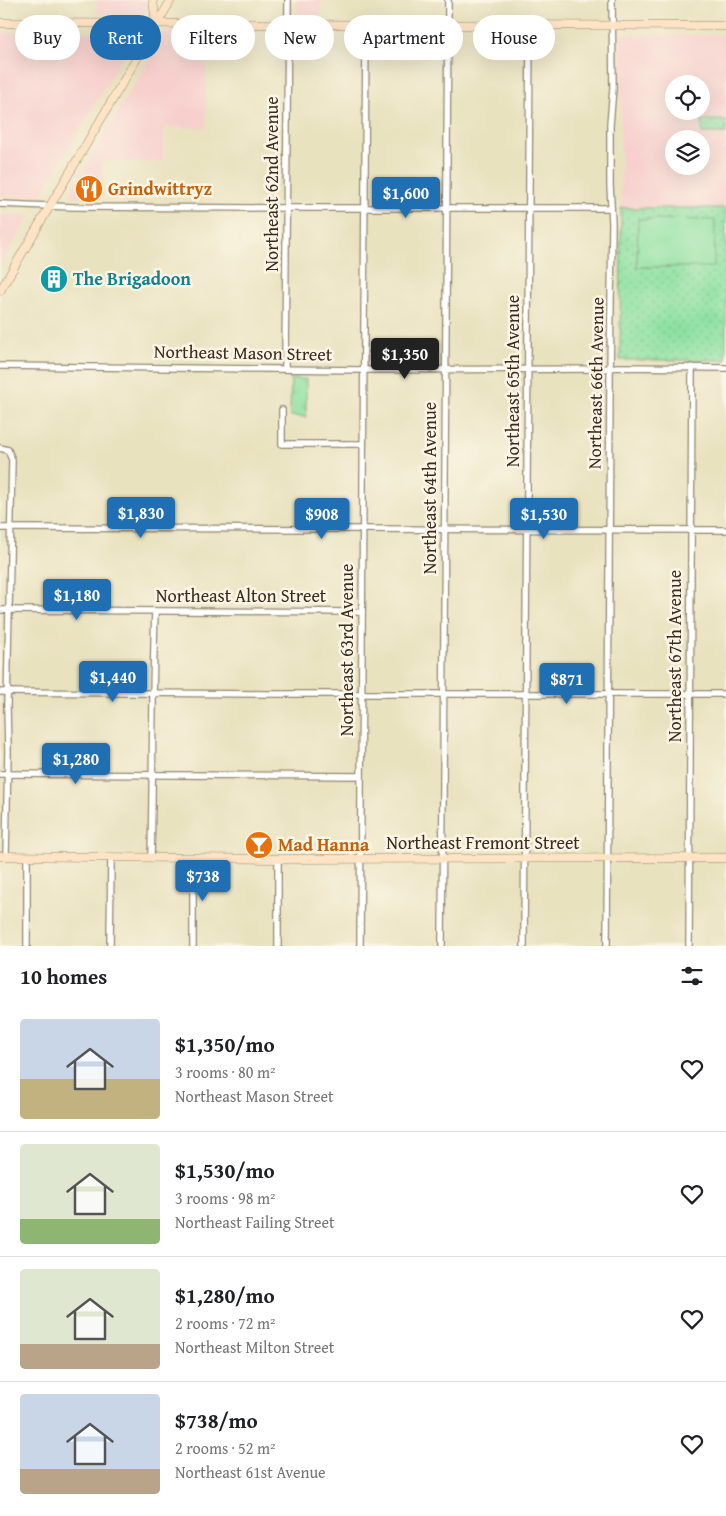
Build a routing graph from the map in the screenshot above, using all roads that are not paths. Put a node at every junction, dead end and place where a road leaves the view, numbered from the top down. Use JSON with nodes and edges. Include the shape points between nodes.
{"nodes":[{"id":1,"x":153,"y":0,"type":"edge"},
{"id":2,"x":171,"y":0,"type":"edge"},
{"id":3,"x":288,"y":0,"type":"edge"},
{"id":4,"x":448,"y":0,"type":"edge"},
{"id":5,"x":612,"y":0,"type":"edge"},
{"id":6,"x":155,"y":15,"type":"edge"},
{"id":7,"x":287,"y":15,"type":"edge"},
{"id":8,"x":448,"y":15,"type":"edge"},
{"id":9,"x":161,"y":16,"type":"edge"},
{"id":10,"x":0,"y":23,"type":"edge"},
{"id":11,"x":90,"y":24,"type":"edge"},
{"id":12,"x":161,"y":24,"type":"edge"},
{"id":13,"x":265,"y":25,"type":"edge"},
{"id":14,"x":555,"y":25,"type":"edge"},
{"id":15,"x":613,"y":26,"type":"junction"},
{"id":16,"x":726,"y":26,"type":"edge"},
{"id":17,"x":136,"y":60,"type":"edge"},
{"id":18,"x":287,"y":60,"type":"edge"},
{"id":19,"x":366,"y":60,"type":"edge"},
{"id":20,"x":448,"y":60,"type":"edge"},
{"id":21,"x":530,"y":60,"type":"edge"},
{"id":22,"x":0,"y":204,"type":"edge"},
{"id":23,"x":51,"y":205,"type":"junction"},
{"id":24,"x":287,"y":208,"type":"junction"},
{"id":25,"x":365,"y":208,"type":"junction"},
{"id":26,"x":529,"y":208,"type":"junction"},
{"id":27,"x":611,"y":208,"type":"junction"},
{"id":28,"x":446,"y":209,"type":"junction"},
{"id":29,"x":0,"y":291,"type":"edge"},
{"id":30,"x":0,"y":366,"type":"edge"},
{"id":31,"x":692,"y":367,"type":"junction"},
{"id":32,"x":285,"y":368,"type":"junction"},
{"id":33,"x":610,"y":368,"type":"junction"},
{"id":34,"x":726,"y":368,"type":"edge"},
{"id":35,"x":445,"y":369,"type":"junction"},
{"id":36,"x":528,"y":369,"type":"junction"},
{"id":37,"x":364,"y":370,"type":"junction"},
{"id":38,"x":282,"y":410,"type":"dead end"},
{"id":39,"x":364,"y":444,"type":"junction"},
{"id":40,"x":0,"y":448,"type":"edge"},
{"id":41,"x":0,"y":528,"type":"edge"},
{"id":42,"x":11,"y":528,"type":"junction"},
{"id":43,"x":363,"y":530,"type":"junction"},
{"id":44,"x":444,"y":530,"type":"junction"},
{"id":45,"x":527,"y":530,"type":"junction"},
{"id":46,"x":609,"y":530,"type":"junction"},
{"id":47,"x":691,"y":530,"type":"junction"},
{"id":48,"x":726,"y":530,"type":"edge"},
{"id":49,"x":0,"y":610,"type":"edge"},
{"id":50,"x":10,"y":610,"type":"junction"},
{"id":51,"x":155,"y":611,"type":"junction"},
{"id":52,"x":362,"y":612,"type":"junction"},
{"id":53,"x":0,"y":692,"type":"edge"},
{"id":54,"x":8,"y":692,"type":"junction"},
{"id":55,"x":153,"y":693,"type":"junction"},
{"id":56,"x":362,"y":694,"type":"junction"},
{"id":57,"x":444,"y":694,"type":"junction"},
{"id":58,"x":526,"y":694,"type":"junction"},
{"id":59,"x":608,"y":694,"type":"junction"},
{"id":60,"x":690,"y":694,"type":"junction"},
{"id":61,"x":726,"y":694,"type":"edge"},
{"id":62,"x":3,"y":774,"type":"edge"},
{"id":63,"x":152,"y":776,"type":"junction"},
{"id":64,"x":361,"y":776,"type":"junction"},
{"id":65,"x":3,"y":856,"type":"edge"},
{"id":66,"x":27,"y":857,"type":"junction"},
{"id":67,"x":111,"y":857,"type":"junction"},
{"id":68,"x":152,"y":858,"type":"junction"},
{"id":69,"x":193,"y":858,"type":"junction"},
{"id":70,"x":278,"y":858,"type":"junction"},
{"id":71,"x":361,"y":858,"type":"junction"},
{"id":72,"x":443,"y":858,"type":"junction"},
{"id":73,"x":524,"y":858,"type":"junction"},
{"id":74,"x":607,"y":858,"type":"junction"},
{"id":75,"x":689,"y":858,"type":"junction"},
{"id":76,"x":726,"y":858,"type":"edge"},
{"id":77,"x":27,"y":946,"type":"edge"},
{"id":78,"x":110,"y":946,"type":"edge"},
{"id":79,"x":193,"y":946,"type":"edge"},
{"id":80,"x":278,"y":946,"type":"edge"},
{"id":81,"x":360,"y":946,"type":"edge"},
{"id":82,"x":442,"y":946,"type":"edge"},
{"id":83,"x":524,"y":946,"type":"edge"},
{"id":84,"x":607,"y":946,"type":"edge"},
{"id":85,"x":689,"y":946,"type":"edge"}],
"edges":[{"from":1,"to":6,"type":"main road"},
{"from":2,"to":9,"type":"main road"},
{"from":3,"to":7,"type":"street","name":"Northeast 62nd Avenue"},
{"from":4,"to":8,"type":"street","name":"Northeast 64th Avenue"},
{"from":5,"to":15,"type":"street","name":"Northeast 66th Avenue"},
{"from":10,"to":11,"type":"main road"},
{"from":12,"to":13,"type":"main road"},
{"from":14,"to":15,"type":"main road"},
{"from":15,"to":16,"type":"main road"},
{"from":15,"to":27,"type":"street","name":"Northeast 66th Avenue"},
{"from":17,"to":23,"type":"main road"},
{"from":18,"to":24,"type":"street","name":"Northeast 62nd Avenue"},
{"from":19,"to":25,"type":"street","name":"Northeast 63rd Avenue"},
{"from":20,"to":28,"type":"street","name":"Northeast 64th Avenue"},
{"from":21,"to":26,"type":"street","name":"Northeast 65th Avenue"},
{"from":22,"to":23,"type":"street"},
{"from":23,"to":24,"type":"street"},
{"from":23,"to":29,"type":"main road"},
{"from":24,"to":25,"type":"street"},
{"from":24,"to":32,"type":"street","name":"Northeast 62nd Avenue"},
{"from":25,"to":28,"type":"street"},
{"from":25,"to":37,"type":"street","name":"Northeast 63rd Avenue"},
{"from":26,"to":27,"type":"street"},
{"from":26,"to":28,"type":"street"},
{"from":26,"to":36,"type":"street","name":"Northeast 65th Avenue"},
{"from":27,"to":33,"type":"street","name":"Northeast 66th Avenue"},
{"from":28,"to":35,"type":"street","name":"Northeast 64th Avenue"},
{"from":30,"to":32,"type":"street","name":"Northeast Mason Street"},
{"from":31,"to":33,"type":"street","name":"Northeast Mason Street"},
{"from":31,"to":34,"type":"street","name":"Northeast Mason Street"},
{"from":31,"to":47,"type":"street","name":"Northeast 67th Avenue"},
{"from":32,"to":37,"type":"street","name":"Northeast Mason Street"},
{"from":33,"to":36,"type":"street","name":"Northeast Mason Street"},
{"from":33,"to":46,"type":"street","name":"Northeast 66th Avenue"},
{"from":35,"to":36,"type":"street","name":"Northeast Mason Street"},
{"from":35,"to":37,"type":"street","name":"Northeast Mason Street"},
{"from":35,"to":44,"type":"street","name":"Northeast 64th Avenue"},
{"from":36,"to":45,"type":"street","name":"Northeast 65th Avenue"},
{"from":37,"to":39,"type":"street","name":"Northeast 63rd Avenue"},
{"from":38,"to":39,"type":"street","via":[[282,444]]},
{"from":39,"to":43,"type":"street","name":"Northeast 63rd Avenue"},
{"from":40,"to":42,"type":"street","via":[[8,450],[12,460]]},
{"from":41,"to":42,"type":"street"},
{"from":42,"to":43,"type":"street"},
{"from":42,"to":50,"type":"street"},
{"from":43,"to":44,"type":"street"},
{"from":43,"to":52,"type":"street","name":"Northeast 63rd Avenue"},
{"from":44,"to":45,"type":"street"},
{"from":44,"to":57,"type":"street","name":"Northeast 64th Avenue"},
{"from":45,"to":46,"type":"street"},
{"from":45,"to":58,"type":"street","name":"Northeast 65th Avenue"},
{"from":46,"to":47,"type":"street"},
{"from":46,"to":59,"type":"street","name":"Northeast 66th Avenue"},
{"from":47,"to":48,"type":"street"},
{"from":47,"to":60,"type":"street","name":"Northeast 67th Avenue"},
{"from":49,"to":50,"type":"street","name":"Northeast Alton Street"},
{"from":50,"to":51,"type":"street","name":"Northeast Alton Street"},
{"from":50,"to":54,"type":"street"},
{"from":51,"to":52,"type":"street","name":"Northeast Alton Street"},
{"from":51,"to":55,"type":"street"},
{"from":52,"to":56,"type":"street","name":"Northeast 63rd Avenue"},
{"from":53,"to":54,"type":"street"},
{"from":54,"to":55,"type":"street"},
{"from":54,"to":62,"type":"street"},
{"from":55,"to":56,"type":"street"},
{"from":55,"to":63,"type":"street"},
{"from":56,"to":57,"type":"street"},
{"from":56,"to":64,"type":"street","name":"Northeast 63rd Avenue"},
{"from":57,"to":58,"type":"street"},
{"from":57,"to":72,"type":"street","name":"Northeast 64th Avenue"},
{"from":58,"to":59,"type":"street"},
{"from":58,"to":73,"type":"street","name":"Northeast 65th Avenue"},
{"from":59,"to":60,"type":"street"},
{"from":59,"to":74,"type":"street","name":"Northeast 66th Avenue"},
{"from":60,"to":61,"type":"street"},
{"from":60,"to":75,"type":"street","name":"Northeast 67th Avenue"},
{"from":62,"to":63,"type":"street"},
{"from":62,"to":65,"type":"street"},
{"from":63,"to":64,"type":"street"},
{"from":63,"to":68,"type":"street"},
{"from":64,"to":71,"type":"street","name":"Northeast 63rd Avenue"},
{"from":65,"to":66,"type":"main road","name":"Northeast Fremont Street"},
{"from":66,"to":67,"type":"main road","name":"Northeast Fremont Street"},
{"from":66,"to":77,"type":"street"},
{"from":67,"to":68,"type":"main road","name":"Northeast Fremont Street"},
{"from":67,"to":78,"type":"street"},
{"from":68,"to":69,"type":"main road","name":"Northeast Fremont Street"},
{"from":69,"to":70,"type":"main road","name":"Northeast Fremont Street"},
{"from":69,"to":79,"type":"street"},
{"from":70,"to":71,"type":"main road","name":"Northeast Fremont Street"},
{"from":70,"to":80,"type":"street"},
{"from":71,"to":72,"type":"main road","name":"Northeast Fremont Street"},
{"from":71,"to":81,"type":"street","name":"Northeast 63rd Avenue"},
{"from":72,"to":73,"type":"main road","name":"Northeast Fremont Street"},
{"from":72,"to":82,"type":"street","name":"Northeast 64th Avenue"},
{"from":73,"to":74,"type":"main road","name":"Northeast Fremont Street"},
{"from":73,"to":83,"type":"street","name":"Northeast 65th Avenue"},
{"from":74,"to":75,"type":"main road","name":"Northeast Fremont Street"},
{"from":74,"to":84,"type":"street","name":"Northeast 66th Avenue"},
{"from":75,"to":76,"type":"main road","name":"Northeast Fremont Street"},
{"from":75,"to":85,"type":"street","name":"Northeast 67th Avenue"}]}
